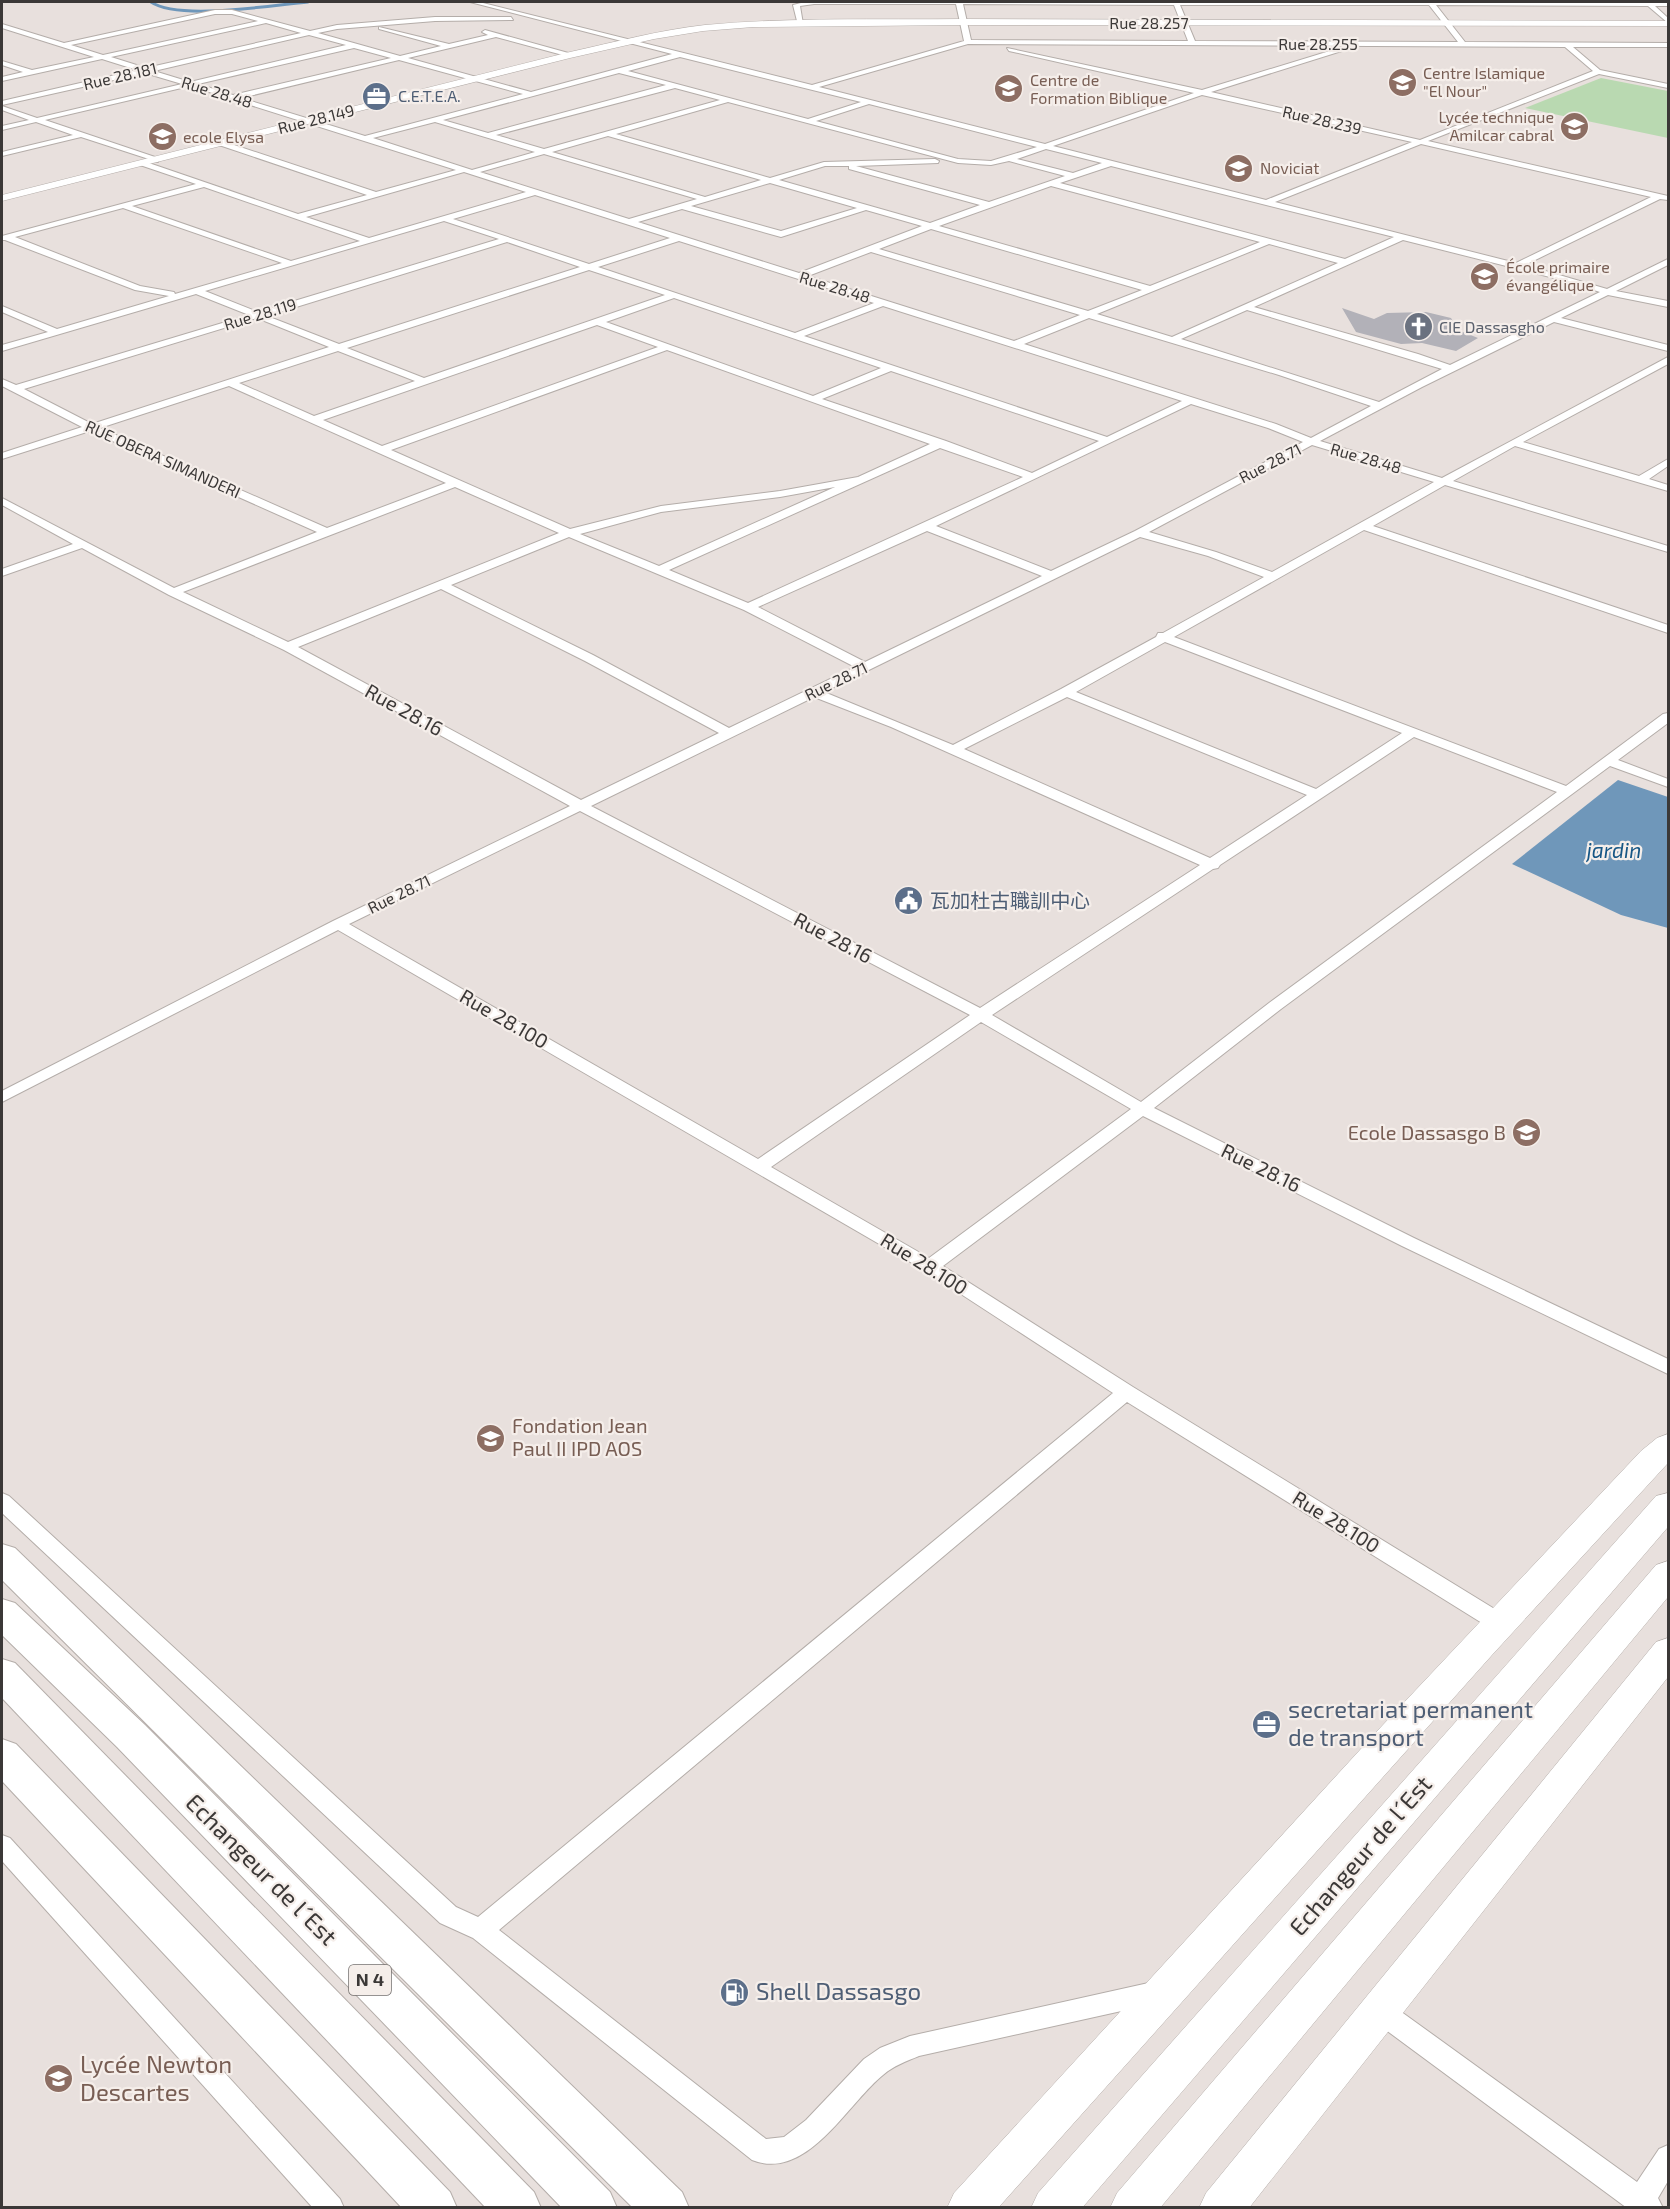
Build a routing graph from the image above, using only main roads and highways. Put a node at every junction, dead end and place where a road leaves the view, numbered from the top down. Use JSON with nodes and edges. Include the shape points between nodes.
{"nodes":[{"id":1,"x":1668,"y":1446,"type":"edge"},
{"id":2,"x":1668,"y":1505,"type":"edge"},
{"id":3,"x":2,"y":1558,"type":"edge"},
{"id":4,"x":1668,"y":1574,"type":"edge"},
{"id":5,"x":2,"y":1612,"type":"edge"},
{"id":6,"x":1668,"y":1652,"type":"edge"},
{"id":7,"x":2,"y":1674,"type":"edge"},
{"id":8,"x":2,"y":1755,"type":"edge"},
{"id":9,"x":435,"y":2208,"type":"edge"},
{"id":10,"x":518,"y":2208,"type":"edge"},
{"id":11,"x":594,"y":2208,"type":"edge"},
{"id":12,"x":666,"y":2208,"type":"edge"},
{"id":13,"x":969,"y":2208,"type":"edge"},
{"id":14,"x":1053,"y":2208,"type":"edge"},
{"id":15,"x":1132,"y":2208,"type":"edge"},
{"id":16,"x":1221,"y":2208,"type":"edge"}],
"edges":[{"from":1,"to":13,"type":"main road","via":[[1498,1622]]},
{"from":2,"to":14,"type":"main road","name":"Echangeur de l´Est"},
{"from":3,"to":12,"type":"highway"},
{"from":4,"to":15,"type":"main road"},
{"from":5,"to":11,"type":"highway","name":"Echangeur de l´Est","number":"N 4"},
{"from":6,"to":16,"type":"main road"},
{"from":7,"to":10,"type":"highway","number":"N 4"},
{"from":8,"to":9,"type":"highway"}]}
